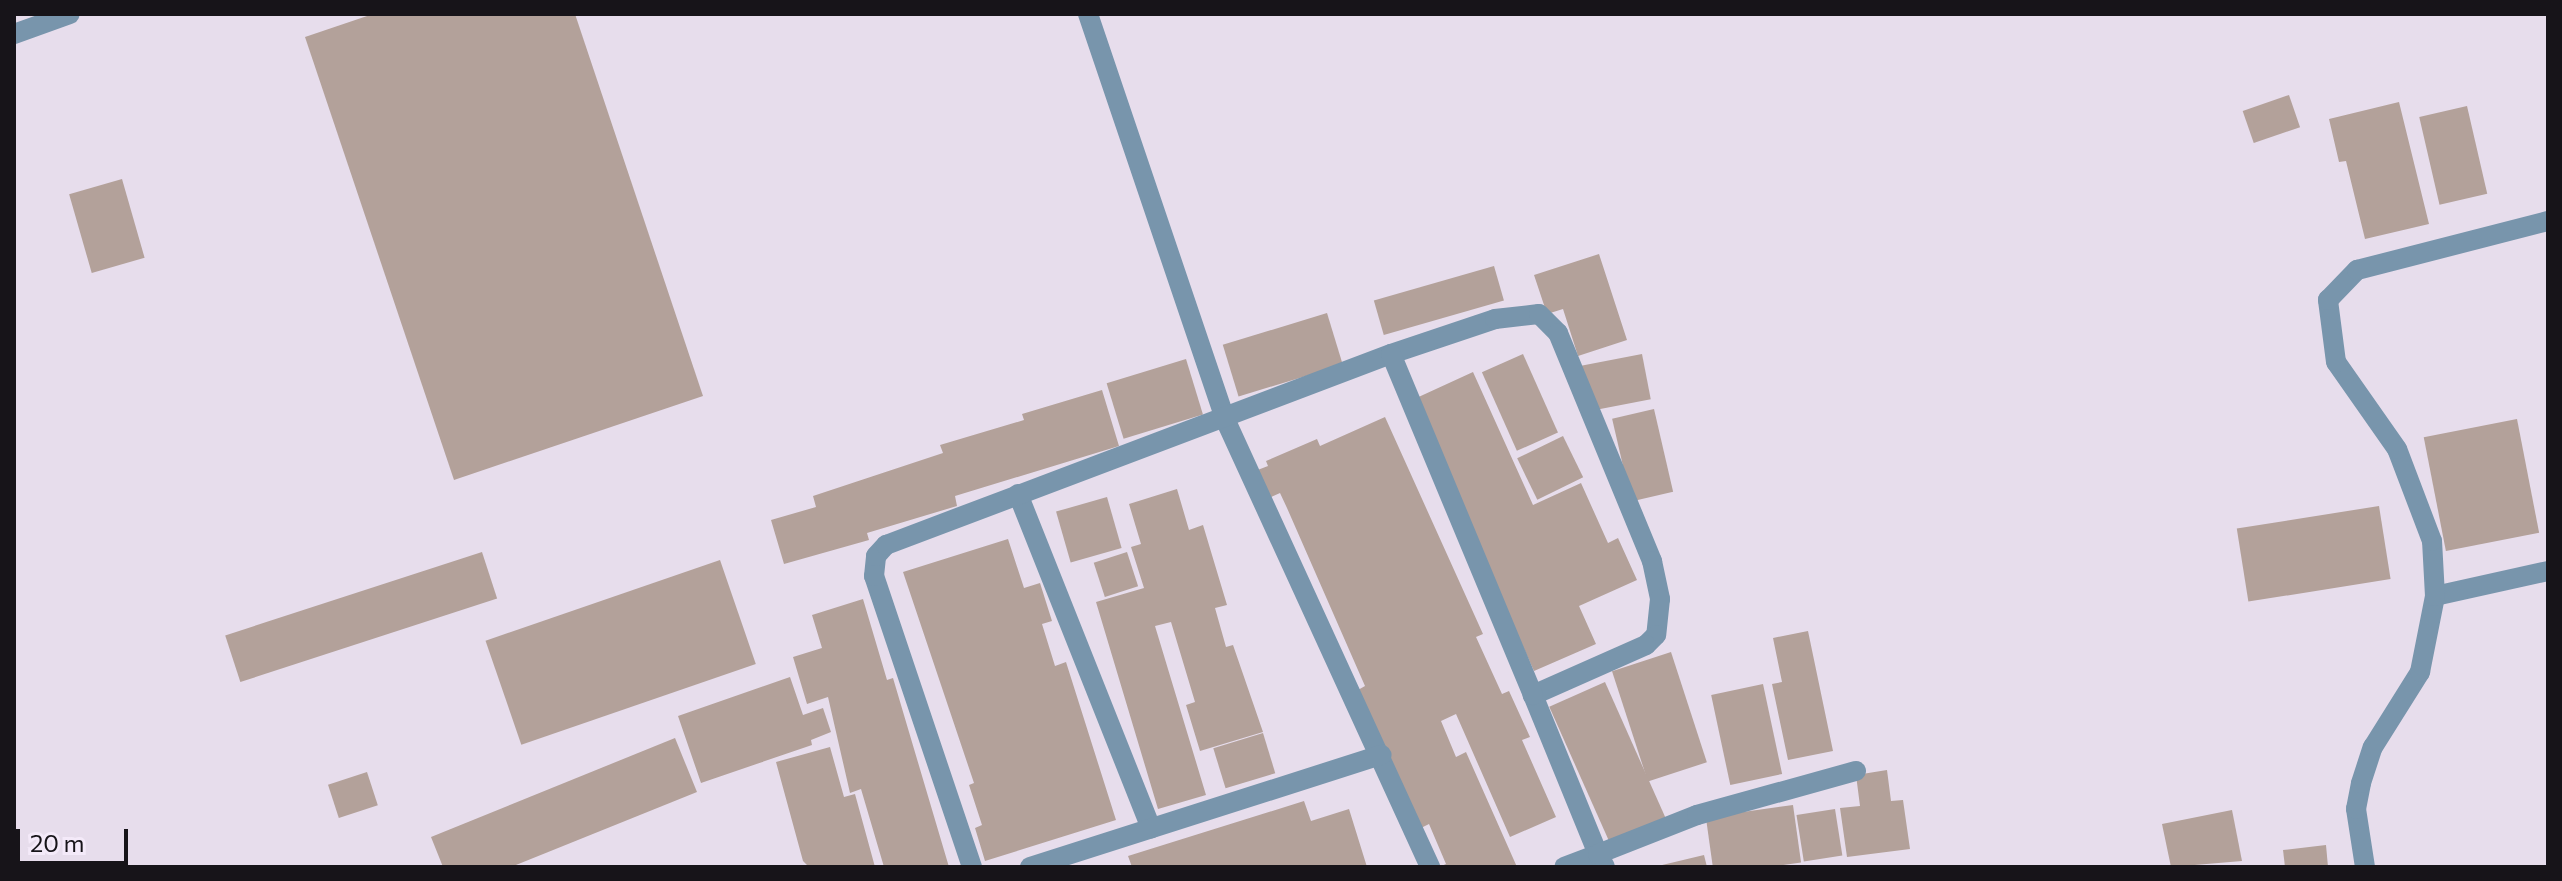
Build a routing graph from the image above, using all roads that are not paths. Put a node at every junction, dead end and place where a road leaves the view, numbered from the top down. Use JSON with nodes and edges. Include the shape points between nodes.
{"nodes":[{"id":1,"x":70,"y":14,"type":"edge"},
{"id":2,"x":1088,"y":14,"type":"edge"},
{"id":3,"x":14,"y":34,"type":"edge"},
{"id":4,"x":2548,"y":221,"type":"edge"},
{"id":5,"x":1391,"y":354,"type":"junction"},
{"id":6,"x":1225,"y":419,"type":"junction"},
{"id":7,"x":1018,"y":494,"type":"junction"},
{"id":8,"x":2548,"y":571,"type":"edge"},
{"id":9,"x":2435,"y":596,"type":"junction"},
{"id":10,"x":1533,"y":695,"type":"junction"},
{"id":11,"x":1382,"y":755,"type":"junction"},
{"id":12,"x":1856,"y":771,"type":"dead end"},
{"id":13,"x":1151,"y":828,"type":"junction"},
{"id":14,"x":1601,"y":860,"type":"edge"},
{"id":15,"x":972,"y":867,"type":"edge"},
{"id":16,"x":1030,"y":867,"type":"edge"},
{"id":17,"x":1430,"y":867,"type":"edge"},
{"id":18,"x":1564,"y":867,"type":"edge"},
{"id":19,"x":2365,"y":867,"type":"edge"}],
"edges":[{"from":1,"to":3,"type":"street"},
{"from":2,"to":6,"type":"street"},
{"from":4,"to":9,"type":"street","via":[[2357,270],[2328,300],[2336,362],[2397,449],[2417,491],[2432,541]]},
{"from":5,"to":6,"type":"street"},
{"from":5,"to":10,"type":"street"},
{"from":5,"to":10,"type":"street","via":[[1495,319],[1531,314],[1548,320],[1564,347],[1652,561],[1661,617],[1646,645]]},
{"from":6,"to":7,"type":"street"},
{"from":6,"to":11,"type":"street"},
{"from":7,"to":13,"type":"street"},
{"from":7,"to":15,"type":"street","via":[[886,545],[873,566]]},
{"from":8,"to":9,"type":"street"},
{"from":9,"to":19,"type":"street","via":[[2420,672],[2373,747],[2361,783],[2356,809]]},
{"from":10,"to":14,"type":"street"},
{"from":11,"to":13,"type":"street"},
{"from":11,"to":17,"type":"street"},
{"from":12,"to":14,"type":"street","via":[[1697,815]]},
{"from":13,"to":16,"type":"street"},
{"from":14,"to":18,"type":"street"}]}
